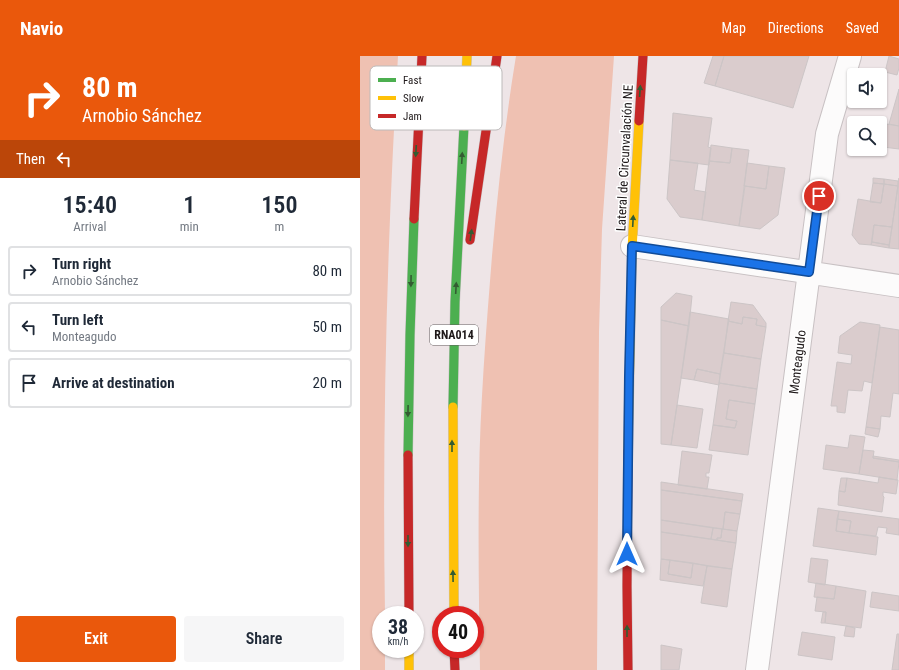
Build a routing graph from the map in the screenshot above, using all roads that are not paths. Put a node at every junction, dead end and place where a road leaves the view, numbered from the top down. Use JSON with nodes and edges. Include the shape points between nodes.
{"nodes":[{"id":1,"x":422,"y":56,"type":"edge"},
{"id":2,"x":467,"y":56,"type":"edge"},
{"id":3,"x":497,"y":56,"type":"edge"},
{"id":4,"x":643,"y":56,"type":"edge"},
{"id":5,"x":850,"y":56,"type":"edge"},
{"id":6,"x":421,"y":66,"type":"edge"},
{"id":7,"x":466,"y":66,"type":"edge"},
{"id":8,"x":496,"y":66,"type":"edge"},
{"id":9,"x":418,"y":130,"type":"edge"},
{"id":10,"x":463,"y":130,"type":"edge"},
{"id":11,"x":487,"y":130,"type":"edge"},
{"id":12,"x":632,"y":246,"type":"junction"},
{"id":13,"x":470,"y":247,"type":"dead end"},
{"id":14,"x":809,"y":272,"type":"junction"},
{"id":15,"x":465,"y":278,"type":"dead end"},
{"id":16,"x":899,"y":286,"type":"edge"},
{"id":17,"x":453,"y":370,"type":"junction"},
{"id":18,"x":409,"y":606,"type":"edge"},
{"id":19,"x":454,"y":606,"type":"edge"},
{"id":20,"x":409,"y":658,"type":"edge"},
{"id":21,"x":454,"y":658,"type":"edge"},
{"id":22,"x":409,"y":670,"type":"edge"},
{"id":23,"x":455,"y":670,"type":"edge"},
{"id":24,"x":628,"y":670,"type":"edge"},
{"id":25,"x":757,"y":670,"type":"edge"}],
"edges":[{"from":1,"to":6,"type":"main road","one_way":true},
{"from":7,"to":2,"type":"main road","number":"RNA014","one_way":true},
{"from":8,"to":3,"type":"main road","one_way":true},
{"from":12,"to":4,"type":"main road","name":"Lateral de Circunvalación NE","one_way":true},
{"from":5,"to":14,"type":"street","name":"Monteagudo","via":[[827,134]]},
{"from":9,"to":18,"type":"main road","one_way":true,"via":[[407,430]]},
{"from":17,"to":10,"type":"main road","number":"RNA014","one_way":true},
{"from":13,"to":11,"type":"main road","one_way":true},
{"from":12,"to":14,"type":"street"},
{"from":24,"to":12,"type":"main road","name":"Lateral de Circunvalación NE","one_way":true,"via":[[627,525]]},
{"from":14,"to":16,"type":"street"},
{"from":14,"to":25,"type":"street","name":"Monteagudo"},
{"from":15,"to":17,"type":"main road"},
{"from":19,"to":17,"type":"main road","number":"RNA014","one_way":true},
{"from":20,"to":22,"type":"main road"},
{"from":21,"to":23,"type":"main road"}]}
